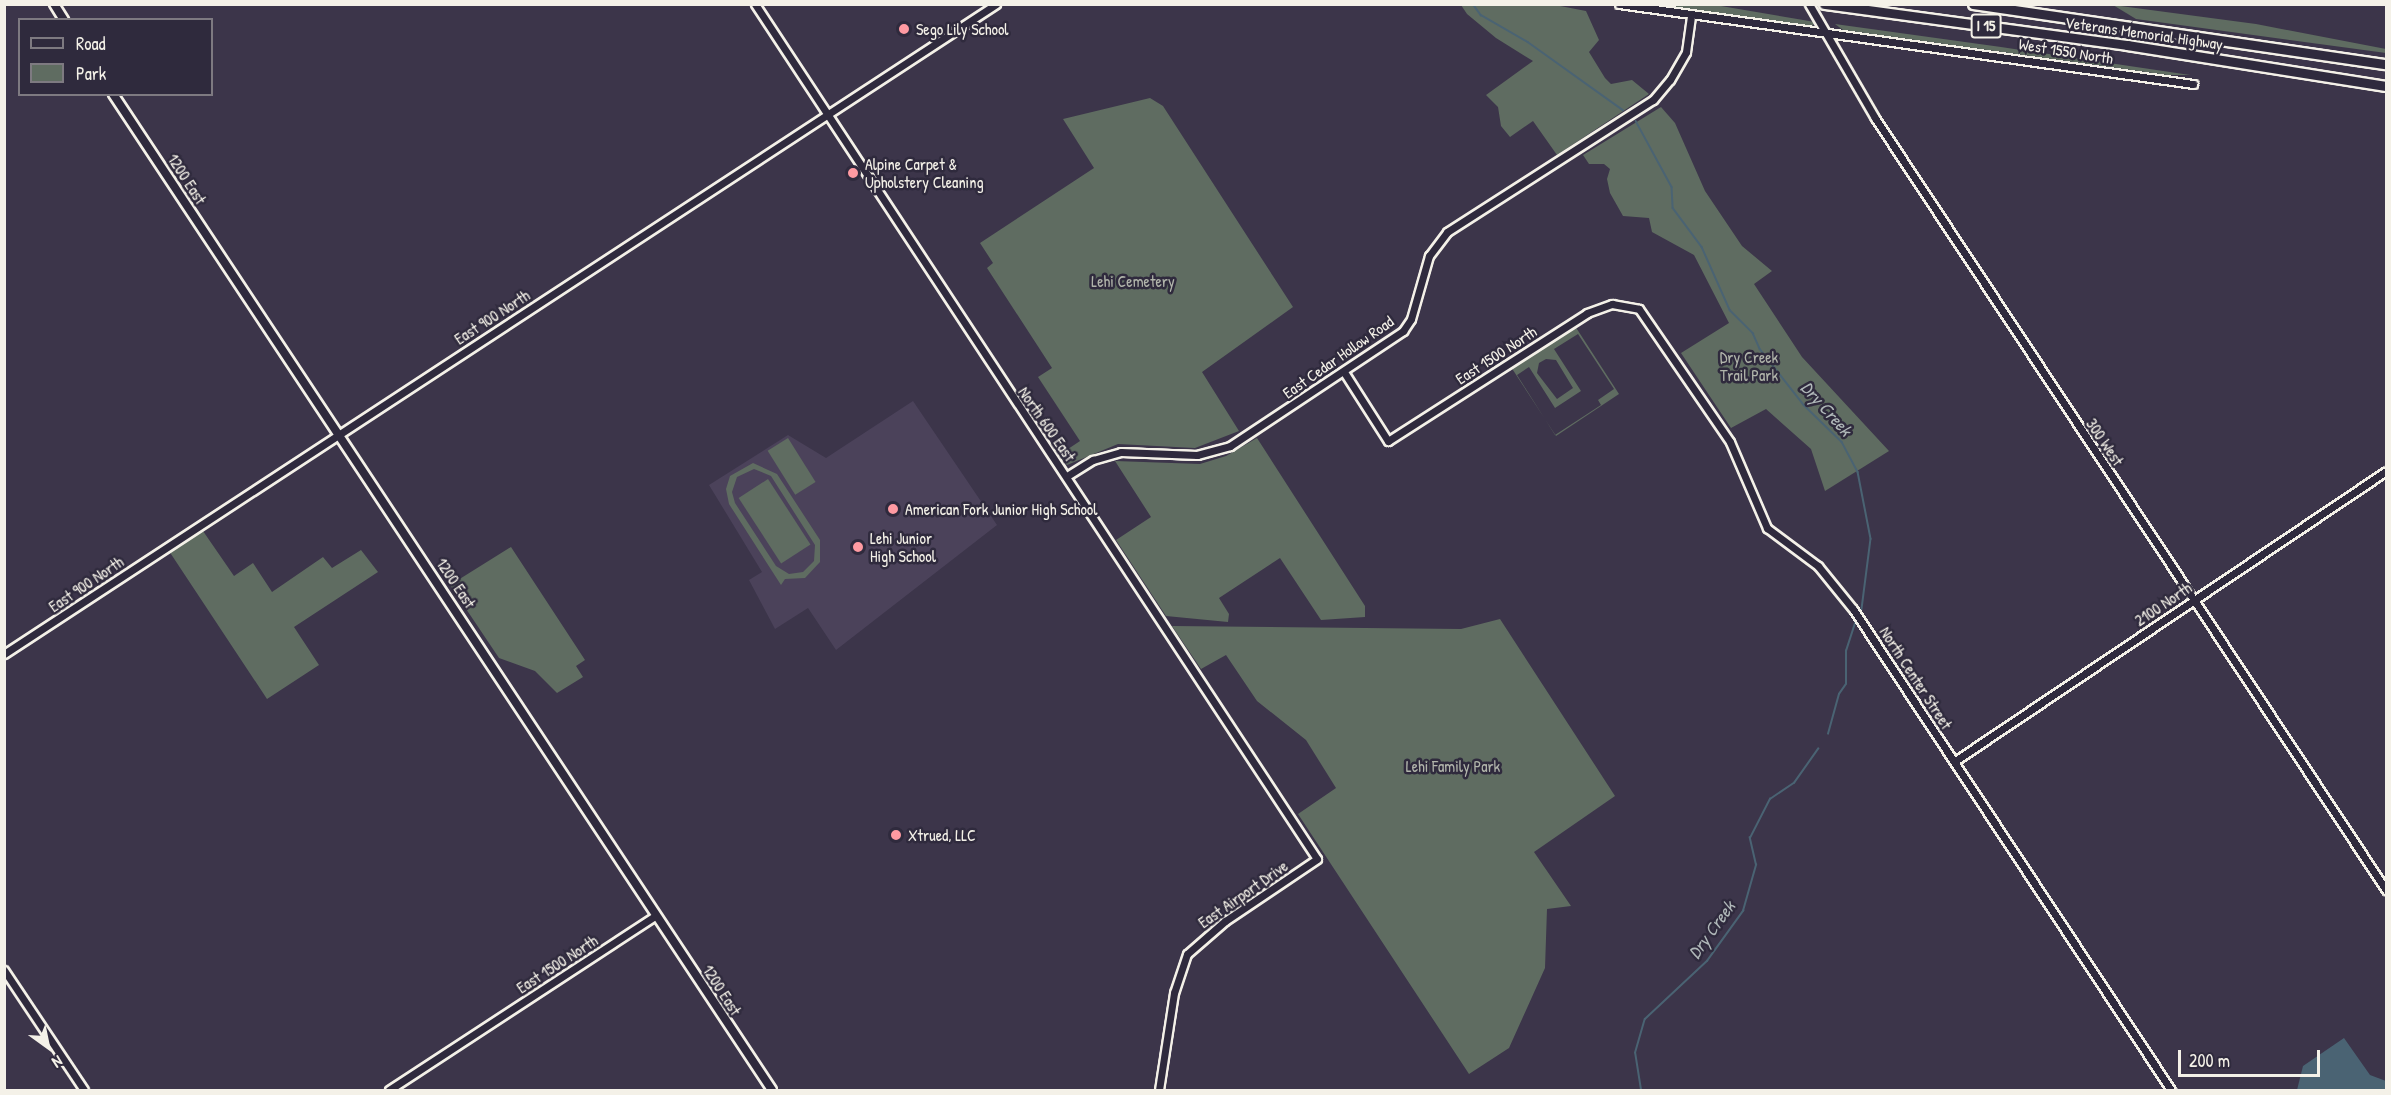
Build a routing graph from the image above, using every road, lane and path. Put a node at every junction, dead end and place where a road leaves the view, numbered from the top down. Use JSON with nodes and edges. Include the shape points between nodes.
{"nodes":[{"id":1,"x":54,"y":4,"type":"edge"},
{"id":2,"x":755,"y":4,"type":"edge"},
{"id":3,"x":996,"y":4,"type":"edge"},
{"id":4,"x":1619,"y":4,"type":"edge"},
{"id":5,"x":1809,"y":4,"type":"edge"},
{"id":6,"x":1824,"y":4,"type":"edge"},
{"id":7,"x":1973,"y":4,"type":"edge"},
{"id":8,"x":1691,"y":15,"type":"junction"},
{"id":9,"x":63,"y":18,"type":"edge"},
{"id":10,"x":1827,"y":31,"type":"junction"},
{"id":11,"x":2386,"y":63,"type":"edge"},
{"id":12,"x":2193,"y":84,"type":"dead end"},
{"id":13,"x":2386,"y":86,"type":"edge"},
{"id":14,"x":114,"y":96,"type":"edge"},
{"id":15,"x":829,"y":114,"type":"junction"},
{"id":16,"x":1623,"y":304,"type":"joint"},
{"id":17,"x":1344,"y":372,"type":"junction"},
{"id":18,"x":340,"y":432,"type":"junction"},
{"id":19,"x":2386,"y":471,"type":"edge"},
{"id":20,"x":1067,"y":476,"type":"junction"},
{"id":21,"x":2193,"y":600,"type":"junction"},
{"id":22,"x":4,"y":654,"type":"edge"},
{"id":23,"x":1955,"y":761,"type":"junction"},
{"id":24,"x":1317,"y":859,"type":"joint"},
{"id":25,"x":2386,"y":890,"type":"edge"},
{"id":26,"x":655,"y":916,"type":"junction"},
{"id":27,"x":4,"y":970,"type":"edge"},
{"id":28,"x":84,"y":1090,"type":"edge"},
{"id":29,"x":389,"y":1090,"type":"edge"},
{"id":30,"x":772,"y":1090,"type":"edge"},
{"id":31,"x":1159,"y":1090,"type":"edge"},
{"id":32,"x":2171,"y":1090,"type":"edge"}],
"edges":[{"from":1,"to":9,"type":"main road"},
{"from":2,"to":15,"type":"street","name":"North 600 East"},
{"from":3,"to":15,"type":"street","name":"East 900 North"},
{"from":4,"to":8,"type":"street","name":"West 1550 North"},
{"from":5,"to":10,"type":"street","name":"300 West"},
{"from":6,"to":13,"type":"highway","name":"Veterans Memorial Highway","number":"I 15","via":[[2127,45]]},
{"from":7,"to":11,"type":"highway","name":"Veterans Memorial Highway","number":"I 15"},
{"from":8,"to":10,"type":"street","name":"West 1550 North"},
{"from":8,"to":17,"type":"street","name":"East Cedar Hollow Road","via":[[1686,52],[1658,95],[1447,232],[1429,256],[1411,319],[1403,331]]},
{"from":10,"to":12,"type":"street","name":"West 1550 North"},
{"from":10,"to":21,"type":"street","name":"300 West","via":[[1875,118]]},
{"from":14,"to":18,"type":"main road","name":"1200 East"},
{"from":15,"to":18,"type":"street","name":"East 900 North"},
{"from":15,"to":20,"type":"street","name":"North 600 East","via":[[928,272]]},
{"from":16,"to":17,"type":"street","name":"East 1500 North","via":[[1604,305],[1587,313],[1388,441]]},
{"from":16,"to":23,"type":"street","name":"North Center Street","via":[[1639,309],[1654,328],[1730,442],[1767,528],[1831,580]]},
{"from":17,"to":20,"type":"street","name":"East Cedar Hollow Road","via":[[1230,446],[1197,455],[1121,452],[1093,460]]},
{"from":18,"to":22,"type":"street","name":"East 900 North"},
{"from":18,"to":26,"type":"main road","name":"1200 East"},
{"from":19,"to":21,"type":"street","name":"2100 North"},
{"from":20,"to":24,"type":"street","name":"North 600 East"},
{"from":21,"to":23,"type":"street","name":"2100 North"},
{"from":21,"to":25,"type":"street","name":"300 West"},
{"from":23,"to":32,"type":"street","name":"North Center Street"},
{"from":24,"to":31,"type":"street","name":"East Airport Drive","via":[[1225,921],[1187,954],[1174,993]]},
{"from":26,"to":29,"type":"street","name":"East 1500 North"},
{"from":26,"to":30,"type":"main road","name":"1200 East"},
{"from":27,"to":28,"type":"street"}]}
